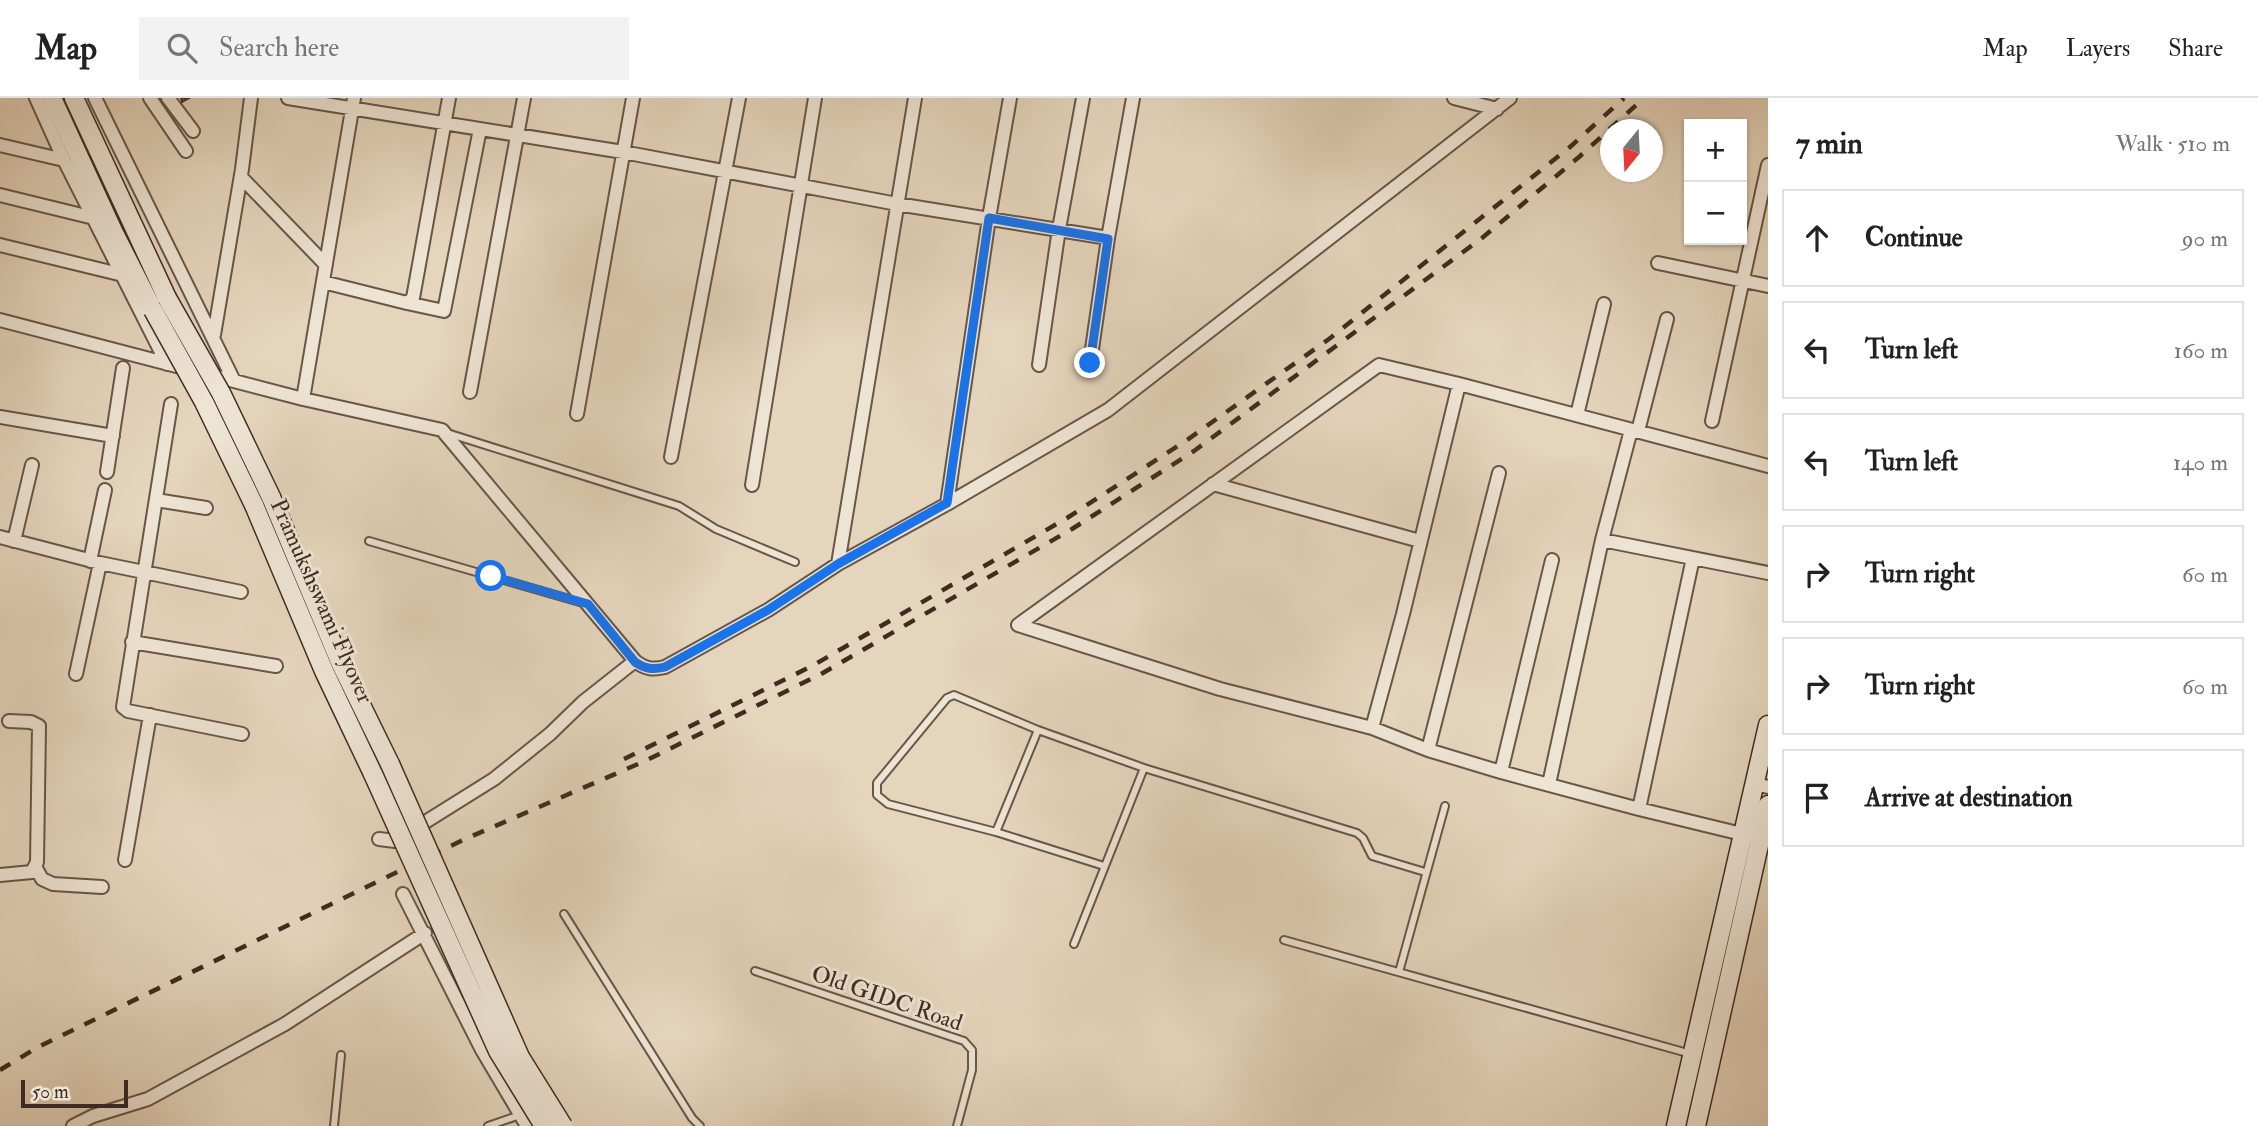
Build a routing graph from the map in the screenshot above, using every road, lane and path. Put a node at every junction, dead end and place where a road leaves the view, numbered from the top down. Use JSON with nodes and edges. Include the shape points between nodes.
{"nodes":[{"id":1,"x":36,"y":98,"type":"edge"},
{"id":2,"x":52,"y":98,"type":"edge"},
{"id":3,"x":74,"y":98,"type":"edge"},
{"id":4,"x":95,"y":98,"type":"edge"},
{"id":5,"x":150,"y":98,"type":"edge"},
{"id":6,"x":168,"y":98,"type":"edge"},
{"id":7,"x":251,"y":98,"type":"edge"},
{"id":8,"x":288,"y":98,"type":"edge"},
{"id":9,"x":449,"y":98,"type":"edge"},
{"id":10,"x":524,"y":98,"type":"edge"},
{"id":11,"x":633,"y":98,"type":"edge"},
{"id":12,"x":739,"y":98,"type":"edge"},
{"id":13,"x":815,"y":98,"type":"edge"},
{"id":14,"x":915,"y":98,"type":"edge"},
{"id":15,"x":1010,"y":98,"type":"edge"},
{"id":16,"x":1083,"y":98,"type":"edge"},
{"id":17,"x":1133,"y":98,"type":"edge"},
{"id":18,"x":1454,"y":98,"type":"edge"},
{"id":19,"x":1510,"y":98,"type":"edge"},
{"id":20,"x":353,"y":103,"type":"edge"},
{"id":21,"x":1497,"y":109,"type":"junction"},
{"id":22,"x":444,"y":124,"type":"junction"},
{"id":23,"x":480,"y":129,"type":"junction"},
{"id":24,"x":193,"y":131,"type":"dead end"},
{"id":25,"x":517,"y":136,"type":"junction"},
{"id":26,"x":0,"y":145,"type":"edge"},
{"id":27,"x":186,"y":151,"type":"dead end"},
{"id":28,"x":623,"y":152,"type":"junction"},
{"id":29,"x":64,"y":160,"type":"junction"},
{"id":30,"x":1768,"y":165,"type":"edge"},
{"id":31,"x":727,"y":172,"type":"junction"},
{"id":32,"x":241,"y":177,"type":"junction"},
{"id":33,"x":800,"y":186,"type":"junction"},
{"id":34,"x":0,"y":195,"type":"edge"},
{"id":35,"x":897,"y":204,"type":"junction"},
{"id":36,"x":94,"y":218,"type":"junction"},
{"id":37,"x":989,"y":218,"type":"junction"},
{"id":38,"x":1059,"y":229,"type":"junction"},
{"id":39,"x":1108,"y":239,"type":"junction"},
{"id":40,"x":0,"y":245,"type":"edge"},
{"id":41,"x":1658,"y":263,"type":"dead end"},
{"id":42,"x":326,"y":265,"type":"junction"},
{"id":43,"x":123,"y":275,"type":"junction"},
{"id":44,"x":1744,"y":281,"type":"junction"},
{"id":45,"x":323,"y":282,"type":"junction"},
{"id":46,"x":1768,"y":286,"type":"edge"},
{"id":47,"x":407,"y":303,"type":"junction"},
{"id":48,"x":1604,"y":304,"type":"dead end"},
{"id":49,"x":1667,"y":318,"type":"dead end"},
{"id":50,"x":0,"y":320,"type":"edge"},
{"id":51,"x":214,"y":336,"type":"junction"},
{"id":52,"x":1090,"y":363,"type":"dead end"},
{"id":53,"x":167,"y":364,"type":"junction"},
{"id":54,"x":1039,"y":365,"type":"dead end"},
{"id":55,"x":123,"y":368,"type":"dead end"},
{"id":56,"x":234,"y":381,"type":"junction"},
{"id":57,"x":1459,"y":384,"type":"junction"},
{"id":58,"x":470,"y":392,"type":"dead end"},
{"id":59,"x":303,"y":399,"type":"junction"},
{"id":60,"x":171,"y":404,"type":"dead end"},
{"id":61,"x":576,"y":414,"type":"dead end"},
{"id":62,"x":1577,"y":415,"type":"junction"},
{"id":63,"x":0,"y":417,"type":"edge"},
{"id":64,"x":1712,"y":421,"type":"dead end"},
{"id":65,"x":1635,"y":430,"type":"junction"},
{"id":66,"x":445,"y":432,"type":"junction"},
{"id":67,"x":113,"y":436,"type":"junction"},
{"id":68,"x":671,"y":457,"type":"dead end"},
{"id":69,"x":32,"y":465,"type":"dead end"},
{"id":70,"x":1768,"y":466,"type":"edge"},
{"id":71,"x":107,"y":472,"type":"dead end"},
{"id":72,"x":1499,"y":473,"type":"dead end"},
{"id":73,"x":1213,"y":484,"type":"junction"},
{"id":74,"x":752,"y":485,"type":"dead end"},
{"id":75,"x":106,"y":490,"type":"dead end"},
{"id":76,"x":156,"y":500,"type":"junction"},
{"id":77,"x":947,"y":503,"type":"junction"},
{"id":78,"x":206,"y":508,"type":"dead end"},
{"id":79,"x":0,"y":537,"type":"edge"},
{"id":80,"x":1602,"y":540,"type":"junction"},
{"id":81,"x":13,"y":541,"type":"junction"},
{"id":82,"x":369,"y":541,"type":"dead end"},
{"id":83,"x":1420,"y":541,"type":"junction"},
{"id":84,"x":1693,"y":558,"type":"junction"},
{"id":85,"x":1552,"y":560,"type":"dead end"},
{"id":86,"x":95,"y":562,"type":"junction"},
{"id":87,"x":795,"y":562,"type":"dead end"},
{"id":88,"x":838,"y":564,"type":"junction"},
{"id":89,"x":144,"y":571,"type":"junction"},
{"id":90,"x":1768,"y":573,"type":"edge"},
{"id":91,"x":241,"y":592,"type":"dead end"},
{"id":92,"x":588,"y":604,"type":"junction"},
{"id":93,"x":132,"y":642,"type":"junction"},
{"id":94,"x":635,"y":662,"type":"junction"},
{"id":95,"x":276,"y":666,"type":"dead end"},
{"id":96,"x":76,"y":674,"type":"dead end"},
{"id":97,"x":150,"y":715,"type":"junction"},
{"id":98,"x":9,"y":721,"type":"dead end"},
{"id":99,"x":1768,"y":725,"type":"edge"},
{"id":100,"x":1372,"y":728,"type":"junction"},
{"id":101,"x":1038,"y":730,"type":"junction"},
{"id":102,"x":242,"y":734,"type":"dead end"},
{"id":103,"x":1428,"y":750,"type":"junction"},
{"id":104,"x":1144,"y":768,"type":"junction"},
{"id":105,"x":1501,"y":772,"type":"junction"},
{"id":106,"x":1549,"y":784,"type":"junction"},
{"id":107,"x":1761,"y":786,"type":"edge"},
{"id":108,"x":1768,"y":805,"type":"edge"},
{"id":109,"x":1445,"y":806,"type":"dead end"},
{"id":110,"x":1639,"y":809,"type":"junction"},
{"id":111,"x":996,"y":832,"type":"junction"},
{"id":112,"x":1742,"y":834,"type":"junction"},
{"id":113,"x":379,"y":839,"type":"dead end"},
{"id":114,"x":1764,"y":840,"type":"edge"},
{"id":115,"x":125,"y":860,"type":"dead end"},
{"id":116,"x":1104,"y":866,"type":"junction"},
{"id":117,"x":36,"y":868,"type":"junction"},
{"id":118,"x":1425,"y":872,"type":"junction"},
{"id":119,"x":0,"y":875,"type":"edge"},
{"id":120,"x":102,"y":887,"type":"dead end"},
{"id":121,"x":403,"y":894,"type":"dead end"},
{"id":122,"x":564,"y":914,"type":"dead end"},
{"id":123,"x":425,"y":933,"type":"junction"},
{"id":124,"x":1284,"y":940,"type":"dead end"},
{"id":125,"x":1074,"y":944,"type":"dead end"},
{"id":126,"x":755,"y":971,"type":"dead end"},
{"id":127,"x":1399,"y":972,"type":"junction"},
{"id":128,"x":341,"y":1055,"type":"dead end"},
{"id":129,"x":1693,"y":1055,"type":"junction"},
{"id":130,"x":520,"y":1115,"type":"junction"},
{"id":131,"x":73,"y":1126,"type":"edge"},
{"id":132,"x":334,"y":1126,"type":"edge"},
{"id":133,"x":488,"y":1126,"type":"edge"},
{"id":134,"x":527,"y":1126,"type":"edge"},
{"id":135,"x":544,"y":1126,"type":"edge"},
{"id":136,"x":563,"y":1126,"type":"edge"},
{"id":137,"x":700,"y":1126,"type":"edge"},
{"id":138,"x":957,"y":1126,"type":"edge"},
{"id":139,"x":1676,"y":1126,"type":"edge"},
{"id":140,"x":1696,"y":1126,"type":"edge"}],
"edges":[{"from":1,"to":29,"type":"street"},
{"from":2,"to":135,"type":"main road","name":"Pramukshswami Flyover","bridge":true,"via":[[113,231],[242,478],[324,671],[498,1051]]},
{"from":3,"to":136,"type":"main road","name":"Pramukshswami Flyover","bridge":true,"via":[[167,298],[258,470],[520,1057]]},
{"from":4,"to":51,"type":"street"},
{"from":5,"to":27,"type":"street"},
{"from":6,"to":24,"type":"street"},
{"from":7,"to":32,"type":"street"},
{"from":8,"to":20,"type":"street"},
{"from":9,"to":22,"type":"street"},
{"from":10,"to":25,"type":"street"},
{"from":11,"to":28,"type":"street"},
{"from":12,"to":31,"type":"street"},
{"from":13,"to":33,"type":"street"},
{"from":14,"to":35,"type":"street"},
{"from":15,"to":37,"type":"street"},
{"from":16,"to":38,"type":"street"},
{"from":17,"to":39,"type":"street"},
{"from":18,"to":21,"type":"street"},
{"from":19,"to":21,"type":"street"},
{"from":20,"to":22,"type":"street"},
{"from":20,"to":42,"type":"street"},
{"from":21,"to":77,"type":"street","via":[[1108,410]]},
{"from":22,"to":23,"type":"street"},
{"from":22,"to":47,"type":"street","via":[[415,292]]},
{"from":23,"to":25,"type":"street"},
{"from":23,"to":47,"type":"street","via":[[444,311]]},
{"from":25,"to":28,"type":"street"},
{"from":25,"to":58,"type":"street"},
{"from":26,"to":29,"type":"street"},
{"from":28,"to":31,"type":"street"},
{"from":28,"to":61,"type":"street"},
{"from":29,"to":36,"type":"street"},
{"from":30,"to":44,"type":"street"},
{"from":31,"to":33,"type":"street"},
{"from":31,"to":68,"type":"street"},
{"from":32,"to":42,"type":"street"},
{"from":32,"to":51,"type":"street"},
{"from":33,"to":35,"type":"street"},
{"from":33,"to":74,"type":"street"},
{"from":34,"to":36,"type":"street"},
{"from":35,"to":37,"type":"street"},
{"from":35,"to":88,"type":"street"},
{"from":36,"to":43,"type":"street"},
{"from":37,"to":38,"type":"street"},
{"from":37,"to":77,"type":"street"},
{"from":38,"to":39,"type":"street"},
{"from":38,"to":54,"type":"street"},
{"from":39,"to":52,"type":"street"},
{"from":40,"to":43,"type":"street"},
{"from":41,"to":44,"type":"street"},
{"from":42,"to":45,"type":"street"},
{"from":43,"to":53,"type":"street"},
{"from":44,"to":46,"type":"street"},
{"from":44,"to":64,"type":"street"},
{"from":45,"to":47,"type":"street"},
{"from":45,"to":59,"type":"street"},
{"from":48,"to":62,"type":"street"},
{"from":49,"to":65,"type":"street"},
{"from":50,"to":53,"type":"street"},
{"from":51,"to":56,"type":"street"},
{"from":53,"to":56,"type":"street"},
{"from":55,"to":67,"type":"street"},
{"from":56,"to":59,"type":"street"},
{"from":57,"to":62,"type":"street"},
{"from":57,"to":73,"type":"street","via":[[1379,365]]},
{"from":57,"to":83,"type":"street"},
{"from":59,"to":66,"type":"street"},
{"from":60,"to":76,"type":"street"},
{"from":62,"to":65,"type":"street"},
{"from":63,"to":67,"type":"street"},
{"from":65,"to":70,"type":"street"},
{"from":65,"to":80,"type":"street"},
{"from":66,"to":87,"type":"lane","via":[[679,506],[716,529]]},
{"from":66,"to":92,"type":"street"},
{"from":67,"to":71,"type":"street"},
{"from":69,"to":81,"type":"street"},
{"from":72,"to":103,"type":"street"},
{"from":73,"to":83,"type":"street"},
{"from":73,"to":100,"type":"street","via":[[1018,625],[1220,689]]},
{"from":75,"to":86,"type":"street"},
{"from":76,"to":78,"type":"street"},
{"from":76,"to":89,"type":"street"},
{"from":77,"to":88,"type":"street"},
{"from":79,"to":81,"type":"street"},
{"from":80,"to":84,"type":"street"},
{"from":80,"to":106,"type":"street"},
{"from":81,"to":86,"type":"street"},
{"from":82,"to":92,"type":"lane"},
{"from":83,"to":100,"type":"street"},
{"from":84,"to":90,"type":"street"},
{"from":84,"to":110,"type":"street"},
{"from":85,"to":105,"type":"street"},
{"from":86,"to":89,"type":"street"},
{"from":86,"to":96,"type":"street"},
{"from":88,"to":94,"type":"street","via":[[768,610],[665,667],[648,669]]},
{"from":89,"to":91,"type":"street"},
{"from":89,"to":93,"type":"street"},
{"from":92,"to":94,"type":"street"},
{"from":93,"to":95,"type":"street"},
{"from":93,"to":97,"type":"street","via":[[123,707]]},
{"from":94,"to":113,"type":"street","via":[[494,779],[395,841]]},
{"from":97,"to":102,"type":"street"},
{"from":97,"to":115,"type":"street"},
{"from":98,"to":117,"type":"street","via":[[38,726]]},
{"from":99,"to":107,"type":"main road"},
{"from":100,"to":103,"type":"street"},
{"from":101,"to":104,"type":"lane"},
{"from":101,"to":111,"type":"lane"},
{"from":101,"to":111,"type":"lane","via":[[950,696],[877,783],[877,794],[888,804]]},
{"from":103,"to":105,"type":"street"},
{"from":104,"to":116,"type":"lane"},
{"from":104,"to":118,"type":"lane","via":[[1357,833],[1373,856]]},
{"from":105,"to":106,"type":"street"},
{"from":106,"to":110,"type":"street"},
{"from":107,"to":112,"type":"main road"},
{"from":108,"to":114,"type":"main road"},
{"from":109,"to":118,"type":"lane"},
{"from":110,"to":112,"type":"street"},
{"from":111,"to":116,"type":"lane"},
{"from":112,"to":114,"type":"street"},
{"from":112,"to":129,"type":"main road"},
{"from":114,"to":140,"type":"main road"},
{"from":116,"to":125,"type":"lane"},
{"from":117,"to":119,"type":"street","via":[[27,874]]},
{"from":117,"to":120,"type":"street","via":[[42,879],[53,884]]},
{"from":118,"to":127,"type":"lane"},
{"from":121,"to":123,"type":"street"},
{"from":122,"to":137,"type":"lane"},
{"from":123,"to":130,"type":"street","via":[[482,1050]]},
{"from":123,"to":131,"type":"street","via":[[274,1030],[148,1099]]},
{"from":124,"to":127,"type":"lane"},
{"from":126,"to":138,"type":"lane","name":"Old GIDC Road","via":[[964,1041],[972,1050],[972,1070]]},
{"from":127,"to":129,"type":"lane"},
{"from":128,"to":132,"type":"lane"},
{"from":129,"to":139,"type":"main road"},
{"from":130,"to":133,"type":"lane"},
{"from":130,"to":134,"type":"street"}]}
